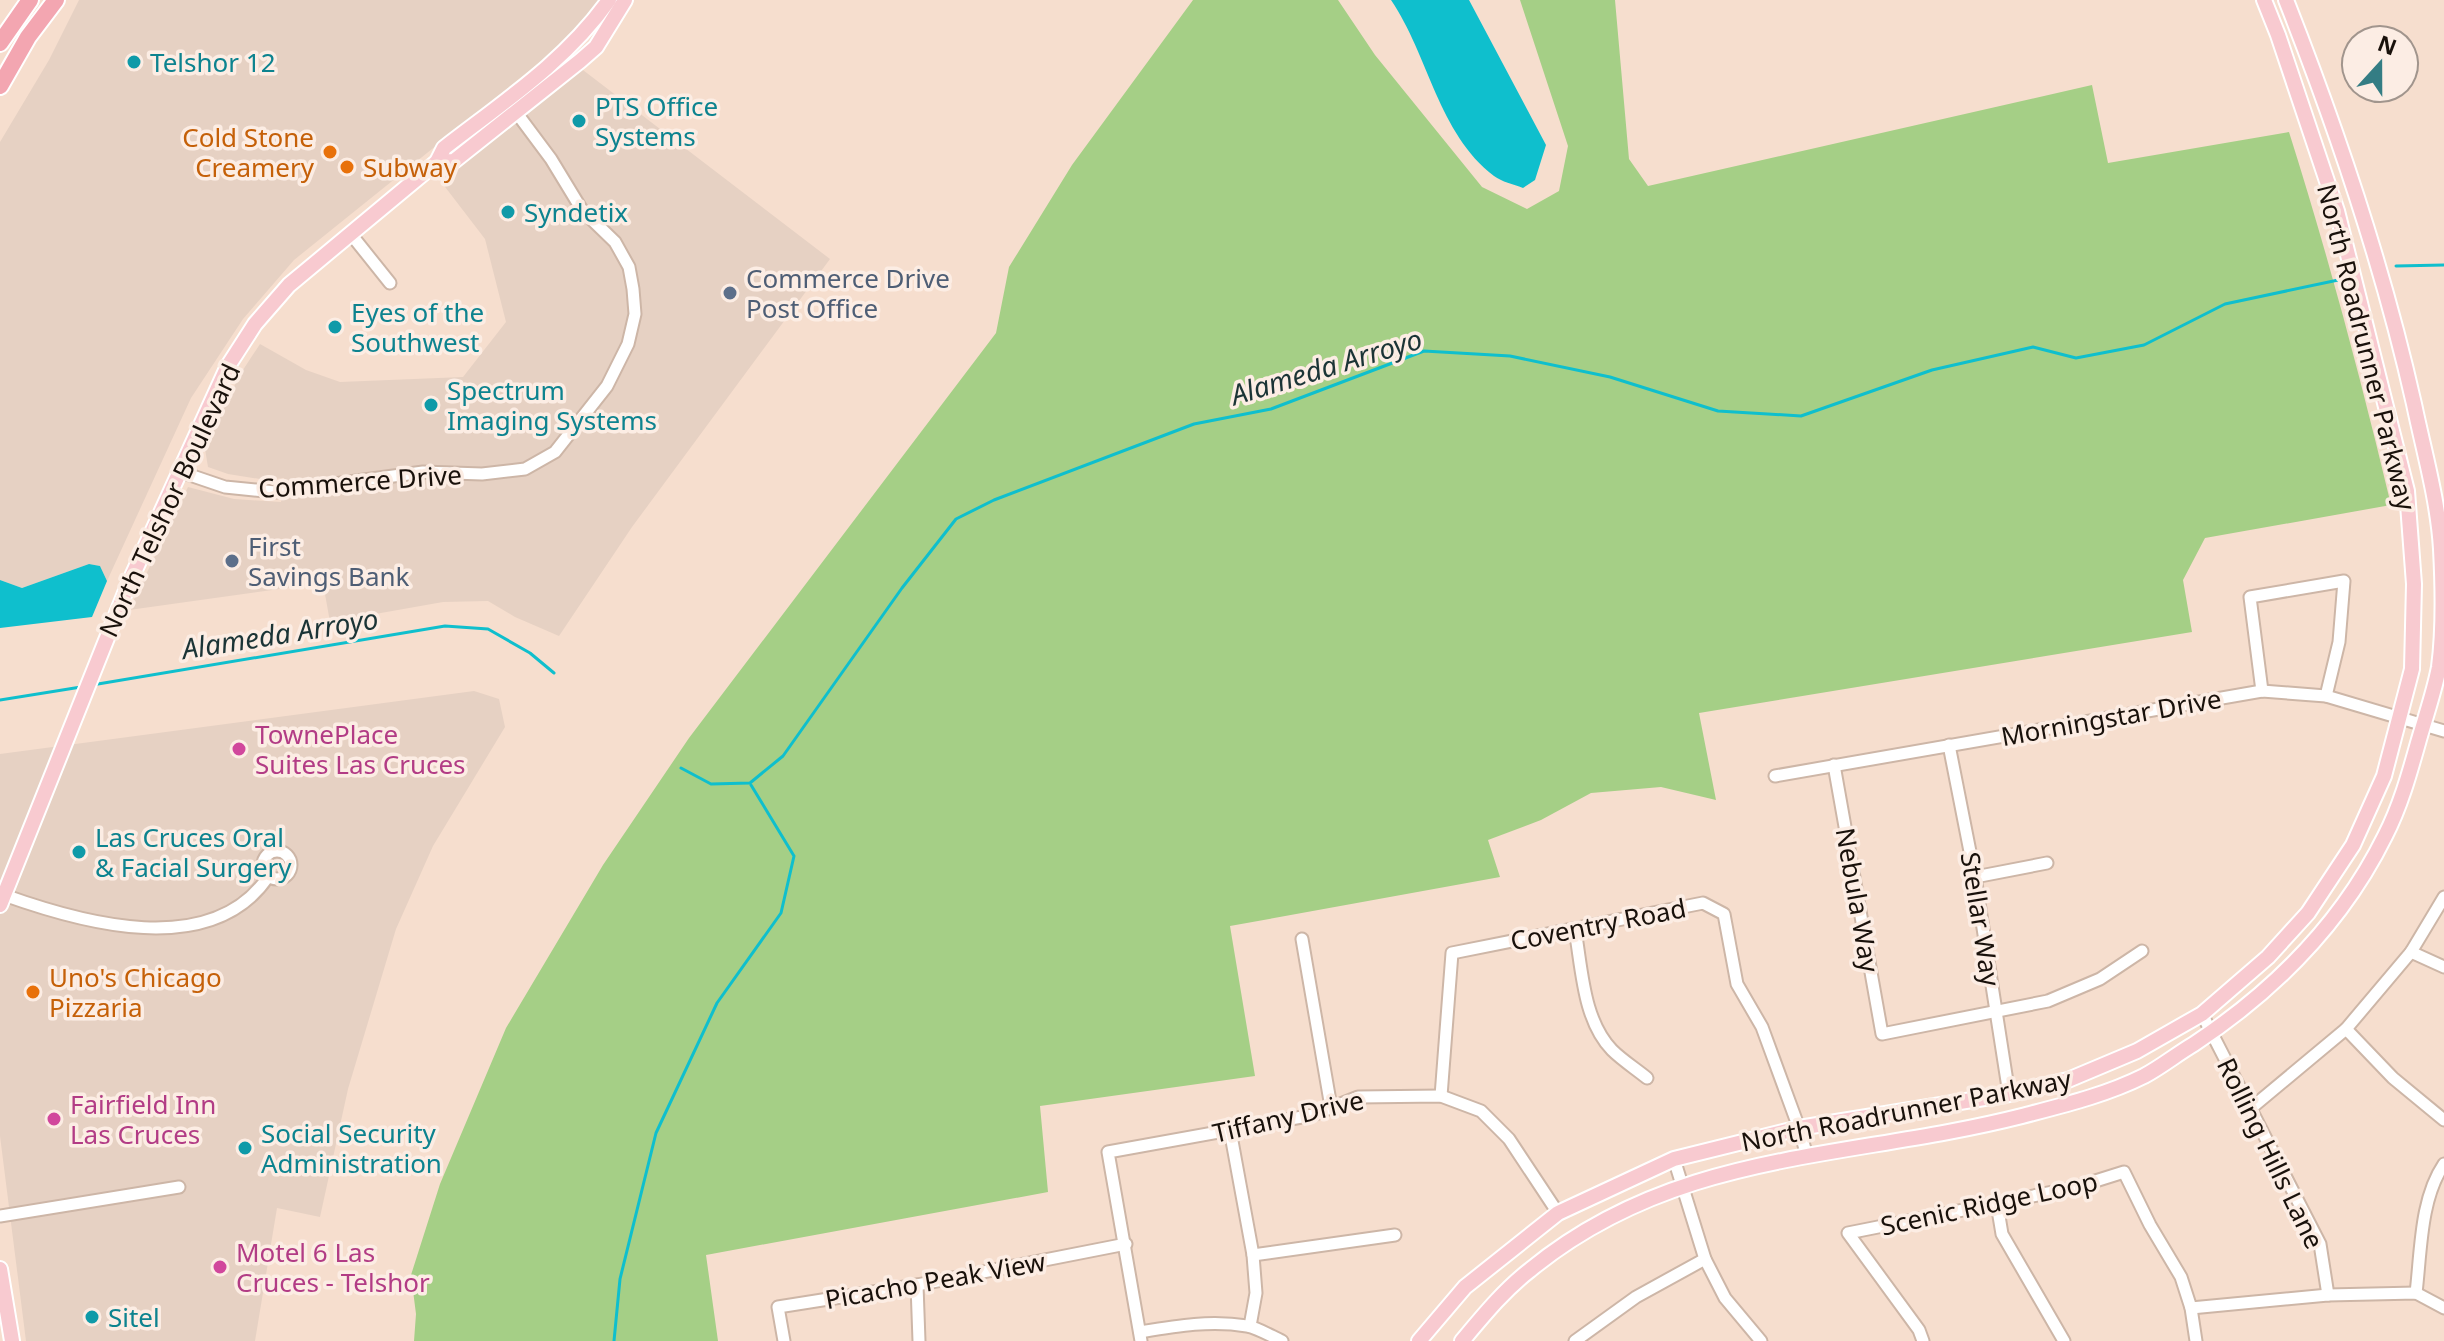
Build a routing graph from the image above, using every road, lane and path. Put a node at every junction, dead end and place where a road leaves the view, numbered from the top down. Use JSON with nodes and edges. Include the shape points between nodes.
{"nodes":[{"id":1,"x":30,"y":0,"type":"edge"},
{"id":2,"x":56,"y":0,"type":"edge"},
{"id":3,"x":606,"y":0,"type":"edge"},
{"id":4,"x":625,"y":0,"type":"edge"},
{"id":5,"x":2264,"y":0,"type":"edge"},
{"id":6,"x":2286,"y":0,"type":"edge"},
{"id":7,"x":0,"y":43,"type":"edge"},
{"id":8,"x":0,"y":86,"type":"edge"},
{"id":9,"x":511,"y":106,"type":"junction"},
{"id":10,"x":350,"y":233,"type":"junction"},
{"id":11,"x":390,"y":283,"type":"dead end"},
{"id":12,"x":178,"y":471,"type":"junction"},
{"id":13,"x":2262,"y":691,"type":"junction"},
{"id":14,"x":2326,"y":696,"type":"junction"},
{"id":15,"x":2401,"y":719,"type":"junction"},
{"id":16,"x":2423,"y":725,"type":"junction"},
{"id":17,"x":2444,"y":731,"type":"edge"},
{"id":18,"x":1949,"y":745,"type":"junction"},
{"id":19,"x":1834,"y":765,"type":"junction"},
{"id":20,"x":1775,"y":776,"type":"dead end"},
{"id":21,"x":2047,"y":863,"type":"dead end"},
{"id":22,"x":268,"y":877,"type":"dead end"},
{"id":23,"x":1975,"y":877,"type":"junction"},
{"id":24,"x":2444,"y":897,"type":"edge"},
{"id":25,"x":2,"y":900,"type":"edge"},
{"id":26,"x":1575,"y":930,"type":"junction"},
{"id":27,"x":1302,"y":939,"type":"dead end"},
{"id":28,"x":2142,"y":951,"type":"dead end"},
{"id":29,"x":2411,"y":952,"type":"junction"},
{"id":30,"x":2444,"y":967,"type":"edge"},
{"id":31,"x":1996,"y":1012,"type":"junction"},
{"id":32,"x":2202,"y":1014,"type":"junction"},
{"id":33,"x":2346,"y":1029,"type":"junction"},
{"id":34,"x":2212,"y":1032,"type":"junction"},
{"id":35,"x":1647,"y":1078,"type":"dead end"},
{"id":36,"x":2009,"y":1094,"type":"junction"},
{"id":37,"x":1441,"y":1096,"type":"junction"},
{"id":38,"x":1331,"y":1107,"type":"junction"},
{"id":39,"x":2250,"y":1109,"type":"junction"},
{"id":40,"x":2444,"y":1120,"type":"edge"},
{"id":41,"x":1799,"y":1128,"type":"junction"},
{"id":42,"x":1230,"y":1130,"type":"junction"},
{"id":43,"x":1807,"y":1156,"type":"junction"},
{"id":44,"x":1674,"y":1159,"type":"junction"},
{"id":45,"x":2444,"y":1164,"type":"edge"},
{"id":46,"x":1682,"y":1185,"type":"junction"},
{"id":47,"x":179,"y":1187,"type":"dead end"},
{"id":48,"x":1997,"y":1204,"type":"junction"},
{"id":49,"x":1558,"y":1213,"type":"junction"},
{"id":50,"x":0,"y":1216,"type":"edge"},
{"id":51,"x":1395,"y":1235,"type":"dead end"},
{"id":52,"x":1126,"y":1244,"type":"junction"},
{"id":53,"x":1253,"y":1255,"type":"junction"},
{"id":54,"x":1705,"y":1259,"type":"junction"},
{"id":55,"x":0,"y":1269,"type":"edge"},
{"id":56,"x":917,"y":1285,"type":"junction"},
{"id":57,"x":2416,"y":1293,"type":"junction"},
{"id":58,"x":2328,"y":1295,"type":"junction"},
{"id":59,"x":2191,"y":1308,"type":"junction"},
{"id":60,"x":2444,"y":1308,"type":"edge"},
{"id":61,"x":1250,"y":1326,"type":"junction"},
{"id":62,"x":1141,"y":1337,"type":"edge"},
{"id":63,"x":1578,"y":1340,"type":"edge"},
{"id":64,"x":12,"y":1341,"type":"edge"},
{"id":65,"x":784,"y":1341,"type":"edge"},
{"id":66,"x":919,"y":1341,"type":"edge"},
{"id":67,"x":1282,"y":1341,"type":"edge"},
{"id":68,"x":1419,"y":1341,"type":"edge"},
{"id":69,"x":1462,"y":1341,"type":"edge"},
{"id":70,"x":1761,"y":1341,"type":"edge"},
{"id":71,"x":1923,"y":1341,"type":"edge"},
{"id":72,"x":2064,"y":1341,"type":"edge"},
{"id":73,"x":2196,"y":1341,"type":"edge"}],
"edges":[{"from":1,"to":7,"type":"highway"},
{"from":2,"to":8,"type":"highway"},
{"from":3,"to":9,"type":"main road","name":"North Telshor Boulevard","via":[[590,27]]},
{"from":4,"to":9,"type":"main road","name":"North Telshor Boulevard","via":[[596,47]]},
{"from":5,"to":15,"type":"main road","name":"North Roadrunner Parkway","via":[[2337,211],[2407,491],[2413,641]]},
{"from":6,"to":16,"type":"main road","name":"North Roadrunner Parkway","via":[[2367,224],[2432,487],[2442,596],[2439,666]]},
{"from":9,"to":10,"type":"main road","name":"North Telshor Boulevard","via":[[444,148],[437,162]]},
{"from":9,"to":12,"type":"street","name":"Commerce Drive","via":[[582,210],[615,242],[629,267],[633,289],[635,314],[628,344],[607,386],[555,452],[525,469],[423,472],[275,492],[225,487]]},
{"from":10,"to":11,"type":"street"},
{"from":10,"to":12,"type":"main road","name":"North Telshor Boulevard","via":[[289,285],[255,324],[228,366]]},
{"from":12,"to":25,"type":"main road","name":"North Telshor Boulevard","via":[[94,665]]},
{"from":13,"to":14,"type":"street","name":"Morningstar Drive"},
{"from":13,"to":14,"type":"street","via":[[2250,597],[2344,581],[2339,642]]},
{"from":13,"to":18,"type":"street","name":"Morningstar Drive"},
{"from":14,"to":15,"type":"street","name":"Morningstar Drive"},
{"from":15,"to":16,"type":"street","name":"Morningstar Drive"},
{"from":15,"to":32,"type":"main road","name":"North Roadrunner Parkway","via":[[2384,776],[2353,845],[2308,913],[2268,957]]},
{"from":16,"to":17,"type":"street","name":"Morningstar Drive"},
{"from":16,"to":34,"type":"main road","name":"North Roadrunner Parkway","via":[[2387,834],[2357,886],[2276,983]]},
{"from":18,"to":19,"type":"street","name":"Morningstar Drive"},
{"from":18,"to":23,"type":"street","name":"Stellar Way"},
{"from":19,"to":20,"type":"street","name":"Morningstar Drive"},
{"from":19,"to":31,"type":"street","name":"Nebula Way","via":[[1882,1034]]},
{"from":21,"to":23,"type":"street"},
{"from":22,"to":25,"type":"street","via":[[239,908],[178,926],[115,925]]},
{"from":23,"to":31,"type":"street","name":"Stellar Way"},
{"from":24,"to":29,"type":"street"},
{"from":26,"to":35,"type":"street","via":[[1597,1031]]},
{"from":26,"to":37,"type":"street","name":"Coventry Road","via":[[1452,953]]},
{"from":26,"to":41,"type":"street","name":"Coventry Road","via":[[1703,903],[1724,914],[1737,984],[1762,1027]]},
{"from":27,"to":38,"type":"street"},
{"from":28,"to":31,"type":"street","via":[[2100,979]]},
{"from":29,"to":30,"type":"street"},
{"from":29,"to":33,"type":"street"},
{"from":31,"to":36,"type":"street","name":"Stellar Way"},
{"from":32,"to":34,"type":"street","name":"Rolling Hills Lane"},
{"from":32,"to":36,"type":"main road","name":"North Roadrunner Parkway","via":[[2068,1080]]},
{"from":33,"to":39,"type":"street"},
{"from":33,"to":40,"type":"street"},
{"from":34,"to":39,"type":"street","name":"Rolling Hills Lane"},
{"from":34,"to":43,"type":"main road","name":"North Roadrunner Parkway","via":[[2145,1075],[2095,1096],[2017,1117]]},
{"from":36,"to":41,"type":"main road","name":"North Roadrunner Parkway"},
{"from":37,"to":38,"type":"street","name":"Tiffany Drive","via":[[1358,1097]]},
{"from":37,"to":49,"type":"street","name":"Tiffany Drive","via":[[1481,1111],[1509,1139]]},
{"from":38,"to":42,"type":"street","name":"Tiffany Drive"},
{"from":39,"to":58,"type":"street","name":"Rolling Hills Lane","via":[[2320,1244]]},
{"from":41,"to":43,"type":"street","name":"Coventry Road"},
{"from":41,"to":44,"type":"main road","name":"North Roadrunner Parkway"},
{"from":42,"to":52,"type":"street","name":"Tiffany Drive","via":[[1108,1152]]},
{"from":42,"to":53,"type":"street"},
{"from":43,"to":46,"type":"main road","name":"North Roadrunner Parkway"},
{"from":44,"to":46,"type":"street"},
{"from":44,"to":49,"type":"main road","name":"North Roadrunner Parkway"},
{"from":45,"to":57,"type":"street","via":[[2425,1214]]},
{"from":46,"to":54,"type":"street"},
{"from":46,"to":69,"type":"main road","name":"North Roadrunner Parkway","via":[[1574,1238],[1529,1270]]},
{"from":47,"to":50,"type":"street"},
{"from":48,"to":59,"type":"street","name":"Scenic Ridge Loop","via":[[2124,1172],[2181,1277]]},
{"from":48,"to":71,"type":"street","name":"Scenic Ridge Loop","via":[[1848,1233]]},
{"from":48,"to":72,"type":"street","via":[[2002,1234]]},
{"from":49,"to":68,"type":"main road","name":"North Roadrunner Parkway","via":[[1465,1287]]},
{"from":51,"to":53,"type":"street"},
{"from":52,"to":56,"type":"street","name":"Picacho Peak View"},
{"from":52,"to":62,"type":"street"},
{"from":53,"to":61,"type":"street","via":[[1256,1293]]},
{"from":54,"to":63,"type":"street","via":[[1636,1297]]},
{"from":54,"to":70,"type":"street","via":[[1725,1298]]},
{"from":55,"to":64,"type":"main road"},
{"from":56,"to":65,"type":"street","name":"Picacho Peak View","via":[[778,1307]]},
{"from":56,"to":66,"type":"street"},
{"from":57,"to":58,"type":"street"},
{"from":57,"to":60,"type":"street"},
{"from":58,"to":59,"type":"street"},
{"from":59,"to":73,"type":"street","name":"Scenic Ridge Loop"},
{"from":61,"to":62,"type":"street","via":[[1191,1323]]},
{"from":61,"to":67,"type":"street"}]}
